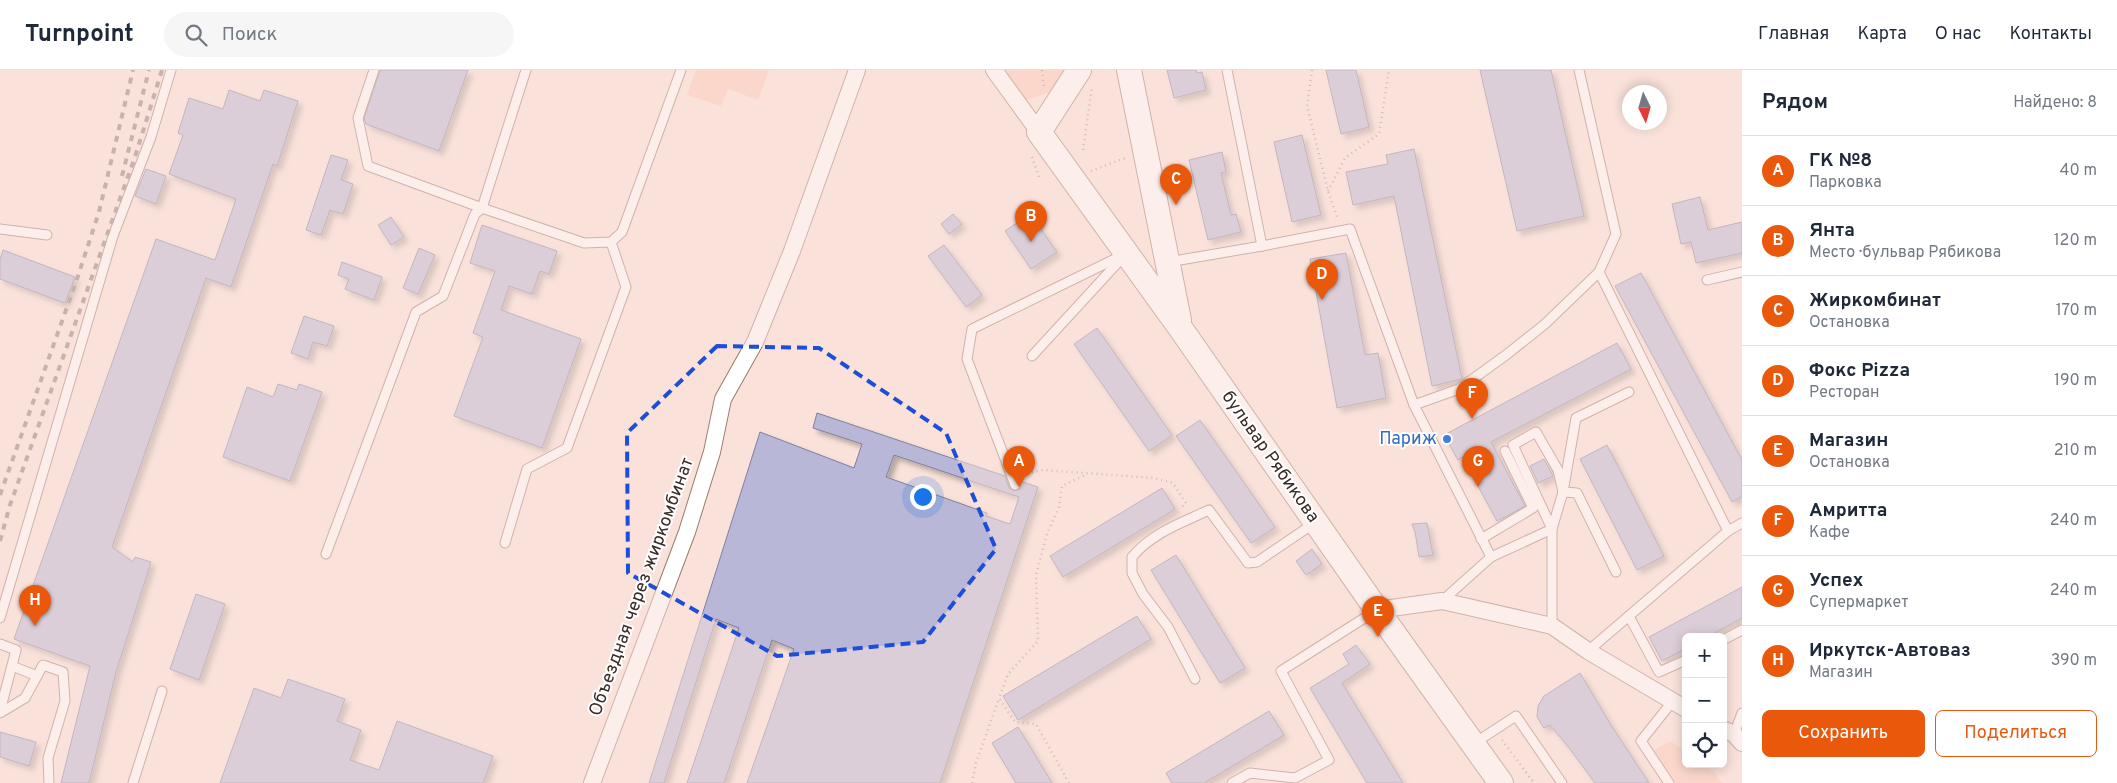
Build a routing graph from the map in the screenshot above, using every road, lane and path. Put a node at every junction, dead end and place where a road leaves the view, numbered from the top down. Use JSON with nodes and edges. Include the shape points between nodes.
{"nodes":[{"id":1,"x":172,"y":70,"type":"edge"},
{"id":2,"x":374,"y":70,"type":"edge"},
{"id":3,"x":526,"y":70,"type":"edge"},
{"id":4,"x":681,"y":70,"type":"edge"},
{"id":5,"x":857,"y":70,"type":"edge"},
{"id":6,"x":994,"y":70,"type":"edge"},
{"id":7,"x":1042,"y":70,"type":"edge"},
{"id":8,"x":1129,"y":70,"type":"edge"},
{"id":9,"x":1227,"y":70,"type":"edge"},
{"id":10,"x":1312,"y":70,"type":"edge"},
{"id":11,"x":1389,"y":70,"type":"edge"},
{"id":12,"x":1579,"y":70,"type":"edge"},
{"id":13,"x":1086,"y":74,"type":"edge"},
{"id":14,"x":1044,"y":95,"type":"dead end"},
{"id":15,"x":1039,"y":132,"type":"junction"},
{"id":16,"x":1083,"y":150,"type":"dead end"},
{"id":17,"x":1145,"y":151,"type":"junction"},
{"id":18,"x":1087,"y":173,"type":"dead end"},
{"id":19,"x":1328,"y":191,"type":"junction"},
{"id":20,"x":482,"y":208,"type":"junction"},
{"id":21,"x":0,"y":229,"type":"edge"},
{"id":22,"x":1350,"y":229,"type":"junction"},
{"id":23,"x":47,"y":234,"type":"dead end"},
{"id":24,"x":611,"y":242,"type":"junction"},
{"id":25,"x":1262,"y":246,"type":"junction"},
{"id":26,"x":1127,"y":254,"type":"junction"},
{"id":27,"x":1180,"y":260,"type":"dead end"},
{"id":28,"x":1599,"y":272,"type":"junction"},
{"id":29,"x":1742,"y":272,"type":"edge"},
{"id":30,"x":1707,"y":280,"type":"dead end"},
{"id":31,"x":1181,"y":329,"type":"junction"},
{"id":32,"x":1032,"y":356,"type":"dead end"},
{"id":33,"x":1629,"y":392,"type":"dead end"},
{"id":34,"x":1414,"y":405,"type":"junction"},
{"id":35,"x":1505,"y":451,"type":"dead end"},
{"id":36,"x":1088,"y":474,"type":"junction"},
{"id":37,"x":1015,"y":485,"type":"joint"},
{"id":38,"x":1563,"y":492,"type":"junction"},
{"id":39,"x":1316,"y":522,"type":"junction"},
{"id":40,"x":1742,"y":523,"type":"edge"},
{"id":41,"x":1178,"y":525,"type":"junction"},
{"id":42,"x":1552,"y":529,"type":"junction"},
{"id":43,"x":1728,"y":530,"type":"junction"},
{"id":44,"x":1481,"y":539,"type":"junction"},
{"id":45,"x":505,"y":543,"type":"dead end"},
{"id":46,"x":326,"y":554,"type":"dead end"},
{"id":47,"x":1491,"y":557,"type":"junction"},
{"id":48,"x":1616,"y":572,"type":"dead end"},
{"id":49,"x":1442,"y":601,"type":"junction"},
{"id":50,"x":1377,"y":610,"type":"junction"},
{"id":51,"x":1629,"y":616,"type":"junction"},
{"id":52,"x":0,"y":618,"type":"edge"},
{"id":53,"x":1552,"y":626,"type":"junction"},
{"id":54,"x":1742,"y":630,"type":"edge"},
{"id":55,"x":1727,"y":638,"type":"edge"},
{"id":56,"x":0,"y":644,"type":"edge"},
{"id":57,"x":1588,"y":651,"type":"junction"},
{"id":58,"x":1682,"y":662,"type":"edge"},
{"id":59,"x":12,"y":666,"type":"junction"},
{"id":60,"x":37,"y":676,"type":"junction"},
{"id":61,"x":1194,"y":679,"type":"dead end"},
{"id":62,"x":162,"y":691,"type":"dead end"},
{"id":63,"x":999,"y":698,"type":"junction"},
{"id":64,"x":1679,"y":706,"type":"edge"},
{"id":65,"x":0,"y":712,"type":"edge"},
{"id":66,"x":1742,"y":713,"type":"edge"},
{"id":67,"x":1498,"y":733,"type":"dead end"},
{"id":68,"x":1733,"y":735,"type":"edge"},
{"id":69,"x":1472,"y":744,"type":"junction"},
{"id":70,"x":49,"y":783,"type":"edge"},
{"id":71,"x":133,"y":783,"type":"edge"},
{"id":72,"x":592,"y":783,"type":"edge"},
{"id":73,"x":972,"y":783,"type":"edge"},
{"id":74,"x":1068,"y":783,"type":"edge"},
{"id":75,"x":1232,"y":783,"type":"edge"},
{"id":76,"x":1501,"y":783,"type":"edge"},
{"id":77,"x":1534,"y":783,"type":"edge"},
{"id":78,"x":1562,"y":783,"type":"edge"},
{"id":79,"x":1669,"y":783,"type":"edge"}],
"edges":[{"from":1,"to":52,"type":"lane","via":[[151,137],[113,236]]},
{"from":2,"to":20,"type":"lane","via":[[358,118],[368,166]]},
{"from":3,"to":20,"type":"lane"},
{"from":4,"to":24,"type":"lane","via":[[622,232]]},
{"from":5,"to":72,"type":"street","name":"Объездная через жиркомбинат","via":[[792,251],[755,342],[724,399],[712,452],[687,532]]},
{"from":6,"to":15,"type":"street","name":"бульвар Рябикова"},
{"from":7,"to":14,"type":"path"},
{"from":8,"to":17,"type":"street"},
{"from":9,"to":25,"type":"lane"},
{"from":10,"to":19,"type":"path","via":[[1307,106]]},
{"from":11,"to":19,"type":"path","via":[[1379,134],[1345,158]]},
{"from":12,"to":28,"type":"lane","via":[[1616,234]]},
{"from":13,"to":15,"type":"street"},
{"from":13,"to":16,"type":"path"},
{"from":15,"to":26,"type":"street","name":"бульвар Рябикова"},
{"from":17,"to":18,"type":"path"},
{"from":17,"to":31,"type":"street"},
{"from":19,"to":22,"type":"path","via":[[1336,217]]},
{"from":20,"to":24,"type":"lane","via":[[584,242]]},
{"from":20,"to":46,"type":"lane","via":[[475,214],[443,296],[416,312]]},
{"from":21,"to":23,"type":"lane"},
{"from":22,"to":25,"type":"lane"},
{"from":22,"to":34,"type":"lane"},
{"from":24,"to":45,"type":"lane","via":[[626,287],[567,448],[527,469]]},
{"from":25,"to":27,"type":"lane"},
{"from":26,"to":31,"type":"street","name":"бульвар Рябикова"},
{"from":26,"to":32,"type":"lane"},
{"from":26,"to":37,"type":"lane","via":[[972,330],[968,359]]},
{"from":28,"to":34,"type":"lane","via":[[1545,324],[1459,390]]},
{"from":28,"to":43,"type":"lane"},
{"from":29,"to":30,"type":"lane"},
{"from":31,"to":39,"type":"street","name":"бульвар Рябикова"},
{"from":33,"to":38,"type":"lane","via":[[1576,418]]},
{"from":34,"to":44,"type":"lane"},
{"from":35,"to":44,"type":"lane","via":[[1533,508]]},
{"from":36,"to":37,"type":"path","via":[[1042,470],[1023,472]]},
{"from":36,"to":41,"type":"path","via":[[1154,478],[1173,483],[1186,503],[1175,515]]},
{"from":36,"to":63,"type":"path","via":[[1062,486],[1059,507],[1047,534],[1036,575],[1038,641],[1008,674]]},
{"from":38,"to":42,"type":"lane"},
{"from":38,"to":42,"type":"lane","via":[[1558,470],[1536,432],[1513,445]]},
{"from":38,"to":48,"type":"lane","via":[[1577,493]]},
{"from":39,"to":41,"type":"lane","via":[[1257,562],[1248,563],[1208,510]]},
{"from":39,"to":50,"type":"street","name":"бульвар Рябикова"},
{"from":40,"to":43,"type":"lane"},
{"from":41,"to":61,"type":"lane","via":[[1143,544],[1132,557],[1132,573],[1168,627]]},
{"from":42,"to":47,"type":"lane"},
{"from":42,"to":53,"type":"lane"},
{"from":43,"to":51,"type":"lane"},
{"from":44,"to":47,"type":"lane"},
{"from":47,"to":49,"type":"lane"},
{"from":49,"to":50,"type":"street"},
{"from":49,"to":53,"type":"street"},
{"from":50,"to":69,"type":"street","name":"бульвар Рябикова"},
{"from":50,"to":75,"type":"lane","via":[[1281,671],[1329,760],[1295,778],[1250,774]]},
{"from":51,"to":57,"type":"lane"},
{"from":51,"to":58,"type":"lane","via":[[1659,672]]},
{"from":53,"to":57,"type":"street"},
{"from":54,"to":55,"type":"lane"},
{"from":56,"to":59,"type":"lane","via":[[16,650]]},
{"from":57,"to":64,"type":"street"},
{"from":59,"to":60,"type":"lane"},
{"from":59,"to":65,"type":"lane"},
{"from":60,"to":65,"type":"lane","via":[[26,698]]},
{"from":60,"to":70,"type":"lane","via":[[43,665],[63,672],[65,701],[48,758]]},
{"from":62,"to":71,"type":"lane"},
{"from":63,"to":73,"type":"path"},
{"from":63,"to":74,"type":"path","via":[[1015,722],[1036,724]]},
{"from":64,"to":79,"type":"lane","via":[[1642,741]]},
{"from":66,"to":68,"type":"lane"},
{"from":67,"to":77,"type":"path"},
{"from":69,"to":76,"type":"street","name":"бульвар Рябикова"},
{"from":69,"to":78,"type":"lane","via":[[1516,716]]}]}
